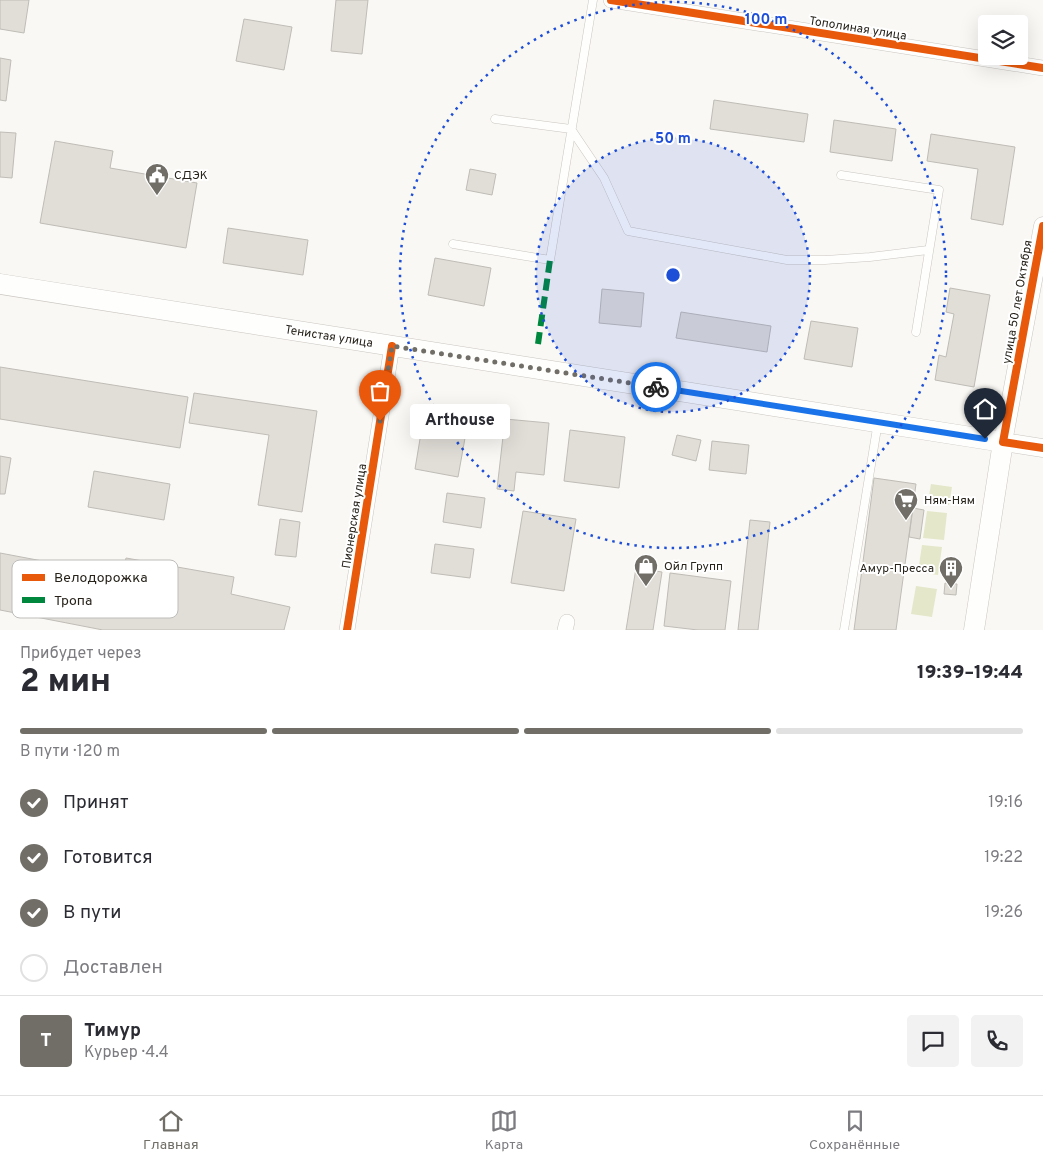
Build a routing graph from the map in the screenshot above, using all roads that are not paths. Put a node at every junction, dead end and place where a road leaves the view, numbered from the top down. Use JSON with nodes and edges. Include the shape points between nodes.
{"nodes":[{"id":1,"x":593,"y":0,"type":"edge"},
{"id":2,"x":610,"y":0,"type":"edge"},
{"id":3,"x":1043,"y":68,"type":"edge"},
{"id":4,"x":495,"y":120,"type":"dead end"},
{"id":5,"x":571,"y":129,"type":"junction"},
{"id":6,"x":841,"y":175,"type":"dead end"},
{"id":7,"x":1043,"y":226,"type":"edge"},
{"id":8,"x":453,"y":244,"type":"dead end"},
{"id":9,"x":928,"y":250,"type":"junction"},
{"id":10,"x":1040,"y":263,"type":"edge"},
{"id":11,"x":0,"y":284,"type":"edge"},
{"id":12,"x":916,"y":332,"type":"dead end"},
{"id":13,"x":392,"y":346,"type":"junction"},
{"id":14,"x":878,"y":422,"type":"junction"},
{"id":15,"x":1003,"y":442,"type":"junction"},
{"id":16,"x":1043,"y":448,"type":"edge"},
{"id":17,"x":347,"y":630,"type":"edge"},
{"id":18,"x":844,"y":630,"type":"edge"},
{"id":19,"x":974,"y":630,"type":"edge"}],
"edges":[{"from":1,"to":5,"type":"lane"},
{"from":2,"to":3,"type":"street","name":"Тополиная улица"},
{"from":4,"to":5,"type":"lane"},
{"from":5,"to":8,"type":"lane","via":[[550,260]]},
{"from":5,"to":9,"type":"lane","via":[[604,178],[628,231],[787,260],[870,257]]},
{"from":6,"to":9,"type":"lane","via":[[939,190]]},
{"from":7,"to":10,"type":"street","name":"улица 50 лет Октября"},
{"from":9,"to":12,"type":"lane"},
{"from":10,"to":15,"type":"street","name":"улица 50 лет Октября"},
{"from":11,"to":13,"type":"main road","name":"Тенистая улица"},
{"from":13,"to":14,"type":"main road","name":"Тенистая улица"},
{"from":13,"to":17,"type":"street","name":"Пионерская улица"},
{"from":14,"to":15,"type":"main road","name":"Тенистая улица"},
{"from":14,"to":18,"type":"lane"},
{"from":15,"to":16,"type":"street","name":"Тенистая улица"},
{"from":15,"to":19,"type":"main road","name":"улица 50 лет Октября"}]}
